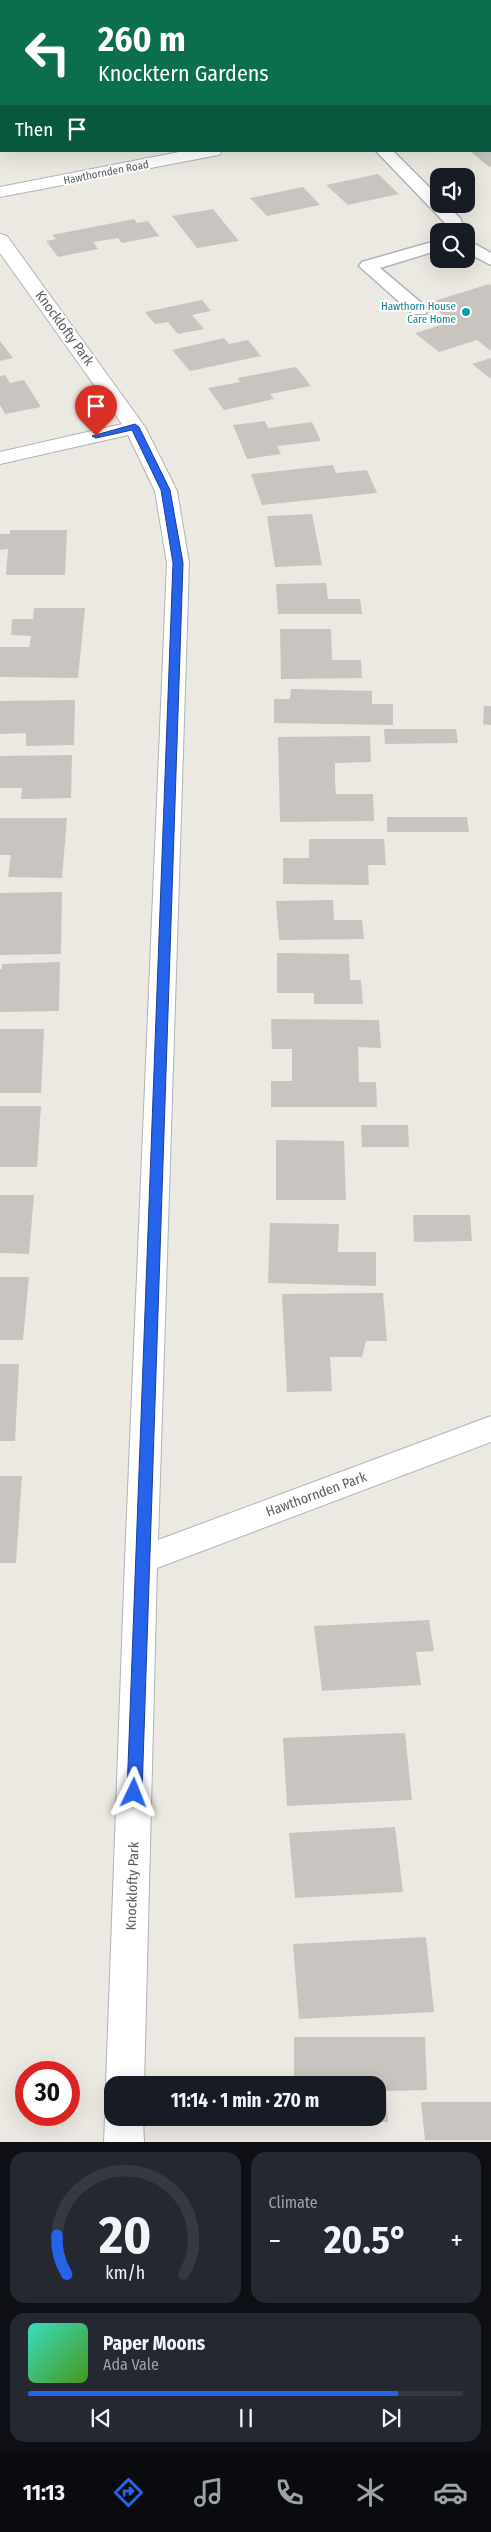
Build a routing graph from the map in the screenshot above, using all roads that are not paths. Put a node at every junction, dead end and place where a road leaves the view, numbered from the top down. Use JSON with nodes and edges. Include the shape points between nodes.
{"nodes":[{"id":1,"x":208,"y":152,"type":"edge"},
{"id":2,"x":385,"y":152,"type":"edge"},
{"id":3,"x":0,"y":192,"type":"edge"},
{"id":4,"x":454,"y":223,"type":"edge"},
{"id":5,"x":0,"y":240,"type":"edge"},
{"id":6,"x":430,"y":248,"type":"edge"},
{"id":7,"x":475,"y":250,"type":"edge"},
{"id":8,"x":491,"y":260,"type":"edge"},
{"id":9,"x":419,"y":310,"type":"dead end"},
{"id":10,"x":135,"y":427,"type":"junction"},
{"id":11,"x":0,"y":458,"type":"edge"},
{"id":12,"x":491,"y":1429,"type":"edge"},
{"id":13,"x":142,"y":1560,"type":"junction"},
{"id":14,"x":126,"y":2076,"type":"edge"},
{"id":15,"x":124,"y":2126,"type":"edge"},
{"id":16,"x":124,"y":2142,"type":"edge"}],
"edges":[{"from":1,"to":3,"type":"street","name":"Hawthornden Road"},
{"from":2,"to":4,"type":"lane"},
{"from":5,"to":10,"type":"street","name":"Knocklofty Park"},
{"from":6,"to":9,"type":"lane","via":[[368,266]]},
{"from":7,"to":8,"type":"lane"},
{"from":10,"to":11,"type":"street"},
{"from":10,"to":13,"type":"street","name":"Knocklofty Park","via":[[166,490],[178,563]]},
{"from":12,"to":13,"type":"street","name":"Hawthornden Park"},
{"from":13,"to":14,"type":"street","name":"Knocklofty Park"},
{"from":15,"to":16,"type":"street"}]}
